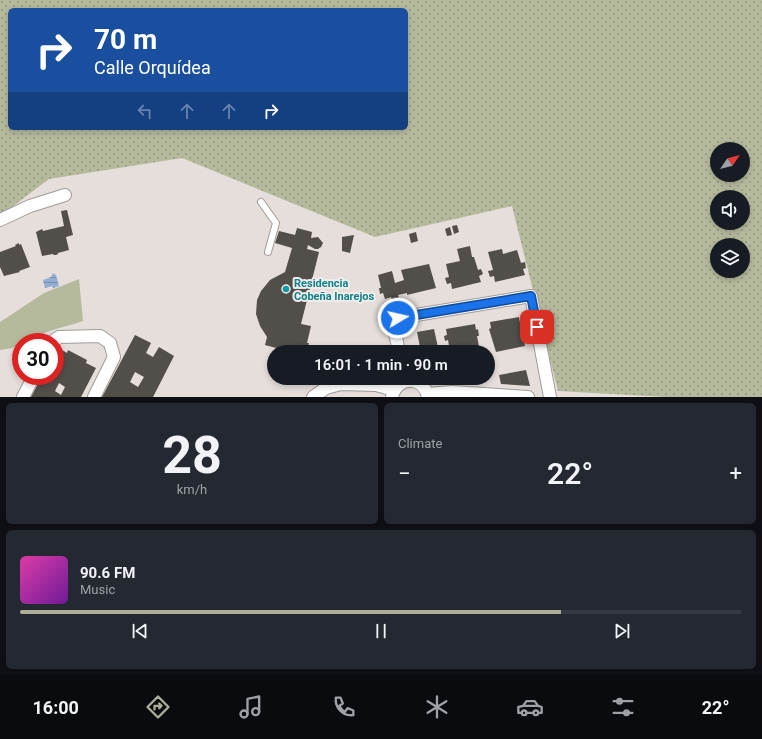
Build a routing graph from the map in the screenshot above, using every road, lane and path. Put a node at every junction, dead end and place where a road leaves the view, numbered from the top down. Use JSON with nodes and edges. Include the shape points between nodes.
{"nodes":[{"id":1,"x":65,"y":195,"type":"dead end"},
{"id":2,"x":261,"y":202,"type":"dead end"},
{"id":3,"x":0,"y":220,"type":"edge"},
{"id":4,"x":268,"y":252,"type":"dead end"},
{"id":5,"x":64,"y":337,"type":"edge"},
{"id":6,"x":398,"y":345,"type":"edge"},
{"id":7,"x":29,"y":385,"type":"edge"},
{"id":8,"x":333,"y":385,"type":"edge"},
{"id":9,"x":376,"y":385,"type":"edge"},
{"id":10,"x":398,"y":385,"type":"edge"},
{"id":11,"x":420,"y":385,"type":"edge"},
{"id":12,"x":393,"y":394,"type":"edge"},
{"id":13,"x":428,"y":396,"type":"edge"},
{"id":14,"x":23,"y":397,"type":"edge"},
{"id":15,"x":94,"y":397,"type":"edge"},
{"id":16,"x":313,"y":397,"type":"edge"},
{"id":17,"x":528,"y":397,"type":"edge"},
{"id":18,"x":550,"y":397,"type":"edge"}],
"edges":[{"from":1,"to":3,"type":"street","via":[[30,206]]},
{"from":2,"to":4,"type":"lane","via":[[276,223]]},
{"from":5,"to":15,"type":"street","via":[[100,336],[110,344],[114,357]]},
{"from":6,"to":18,"type":"street","via":[[393,323],[398,318],[531,296]]},
{"from":7,"to":14,"type":"street"},
{"from":8,"to":16,"type":"street"},
{"from":9,"to":12,"type":"street"},
{"from":10,"to":12,"type":"street"},
{"from":11,"to":13,"type":"street"},
{"from":13,"to":17,"type":"street","via":[[452,392]]}]}
